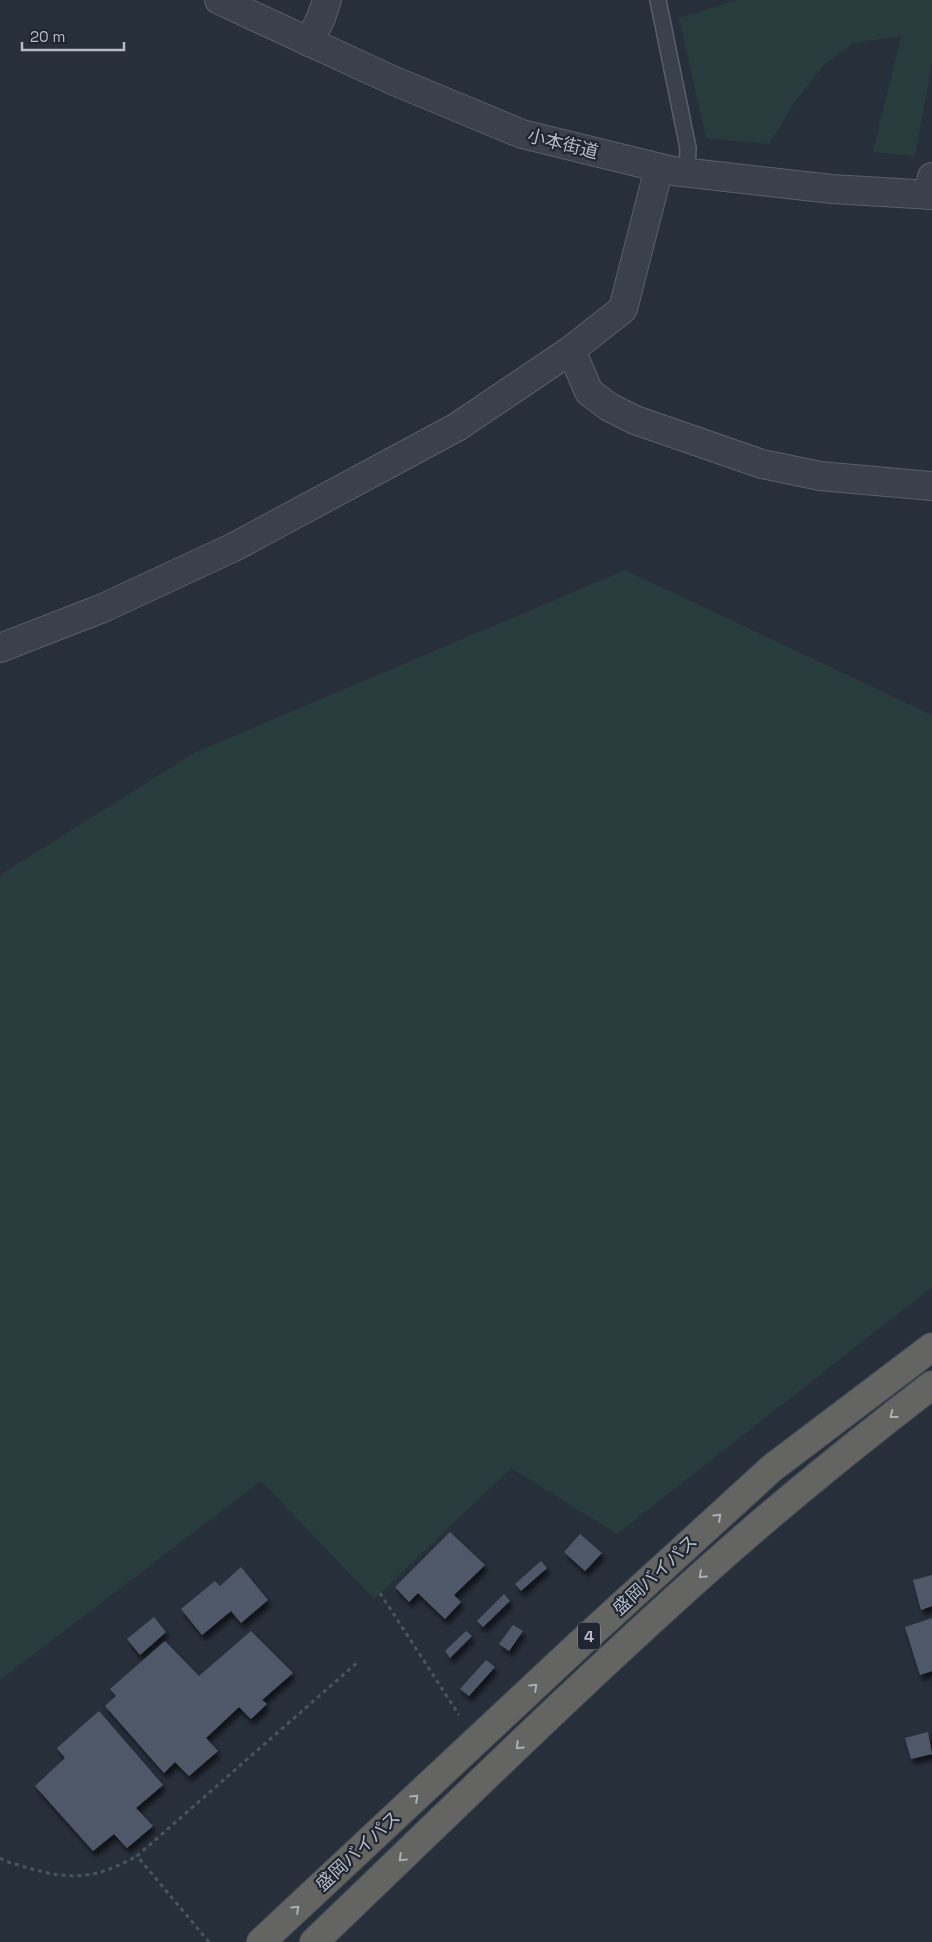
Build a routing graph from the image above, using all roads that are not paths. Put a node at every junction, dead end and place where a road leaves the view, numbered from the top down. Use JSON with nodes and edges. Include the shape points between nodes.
{"nodes":[{"id":1,"x":219,"y":0,"type":"edge"},
{"id":2,"x":327,"y":0,"type":"edge"},
{"id":3,"x":658,"y":0,"type":"edge"},
{"id":4,"x":309,"y":42,"type":"junction"},
{"id":5,"x":659,"y":168,"type":"junction"},
{"id":6,"x":687,"y":173,"type":"junction"},
{"id":7,"x":931,"y":189,"type":"edge"},
{"id":8,"x":571,"y":350,"type":"junction"},
{"id":9,"x":932,"y":486,"type":"edge"},
{"id":10,"x":0,"y":648,"type":"edge"},
{"id":11,"x":932,"y":1347,"type":"edge"},
{"id":12,"x":932,"y":1385,"type":"edge"},
{"id":13,"x":261,"y":1942,"type":"edge"},
{"id":14,"x":314,"y":1942,"type":"edge"}],
"edges":[{"from":1,"to":4,"type":"street","name":"小本街道"},
{"from":2,"to":4,"type":"street"},
{"from":3,"to":6,"type":"lane","via":[[688,148]]},
{"from":4,"to":5,"type":"street","name":"小本街道","via":[[522,134]]},
{"from":5,"to":6,"type":"street","name":"小本街道"},
{"from":5,"to":8,"type":"street","via":[[623,308]]},
{"from":6,"to":7,"type":"street","name":"小本街道","via":[[832,189]]},
{"from":8,"to":9,"type":"street","via":[[589,392],[608,407],[635,420],[762,464],[820,476]]},
{"from":8,"to":10,"type":"street","via":[[457,428],[234,547],[103,608]]},
{"from":13,"to":11,"type":"highway","name":"盛岡バイパス","number":"4","one_way":true,"via":[[772,1468]]},
{"from":12,"to":14,"type":"highway","name":"盛岡バイパス","number":"4","one_way":true,"via":[[859,1441],[725,1554]]}]}
